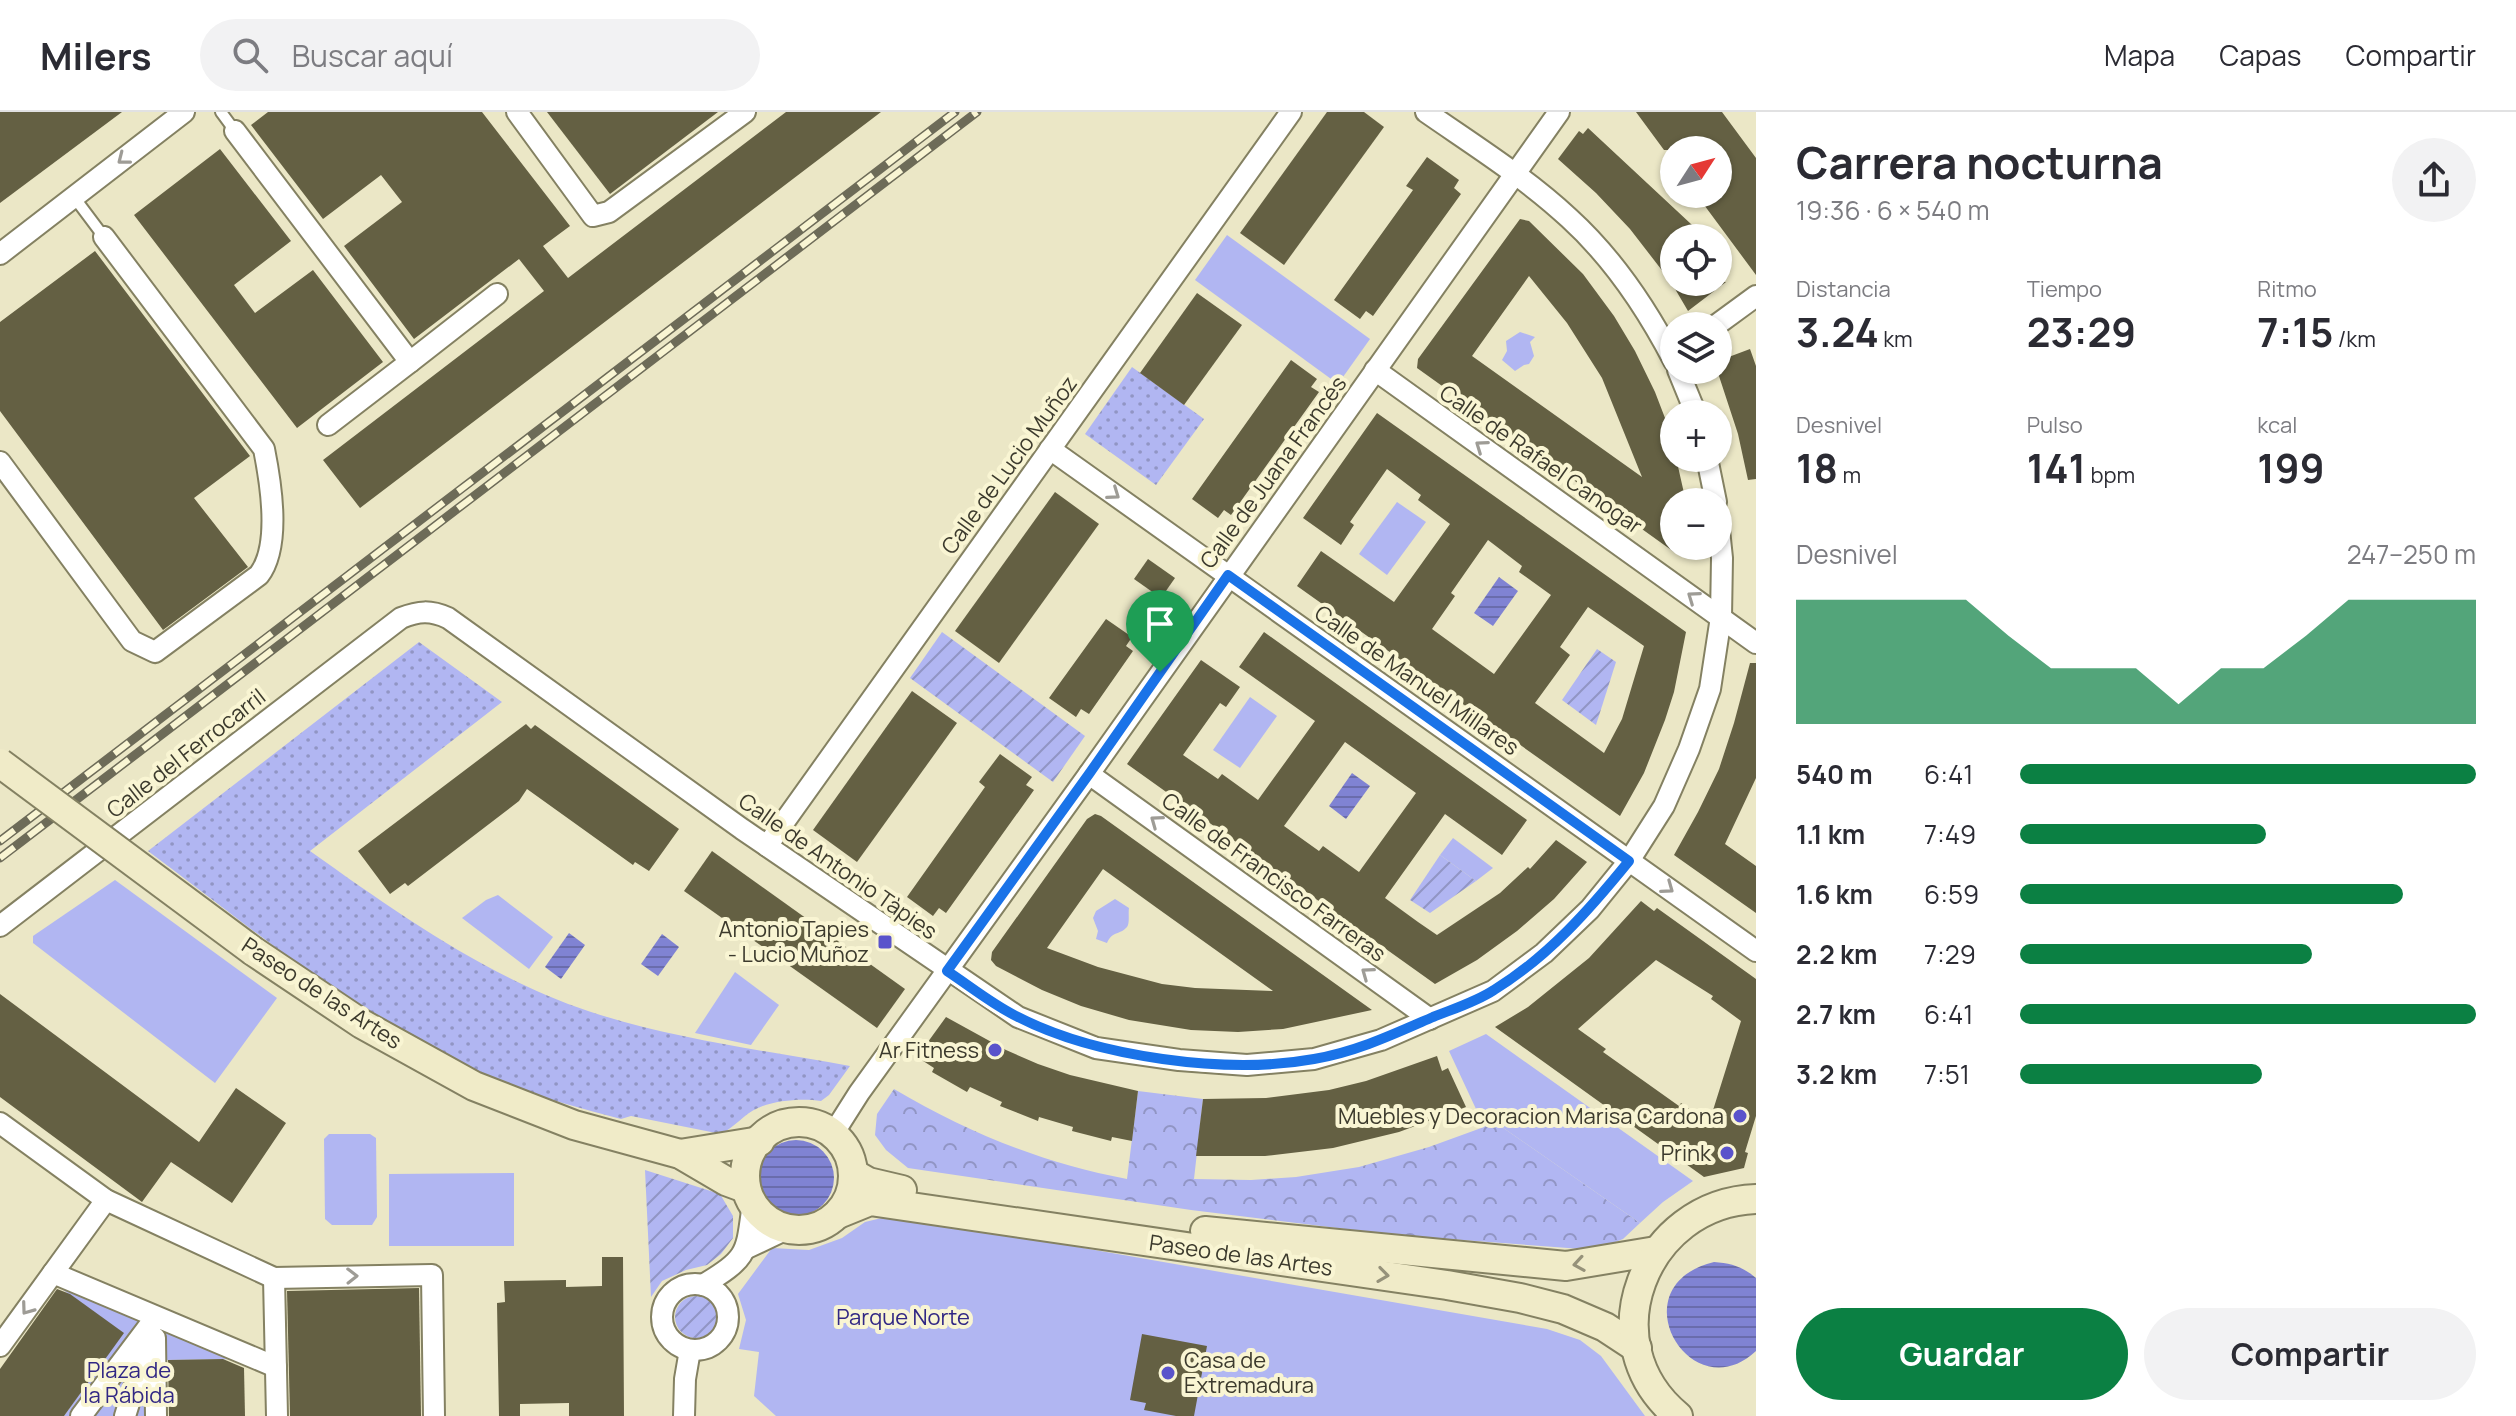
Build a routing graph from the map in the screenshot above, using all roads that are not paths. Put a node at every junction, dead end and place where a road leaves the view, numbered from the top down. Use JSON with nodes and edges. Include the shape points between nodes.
{"nodes":[{"id":1,"x":184,"y":112,"type":"edge"},
{"id":2,"x":221,"y":112,"type":"edge"},
{"id":3,"x":517,"y":112,"type":"edge"},
{"id":4,"x":745,"y":112,"type":"edge"},
{"id":5,"x":1291,"y":112,"type":"edge"},
{"id":6,"x":1426,"y":112,"type":"edge"},
{"id":7,"x":1559,"y":112,"type":"edge"},
{"id":8,"x":235,"y":131,"type":"joint"},
{"id":9,"x":1516,"y":174,"type":"junction"},
{"id":10,"x":74,"y":197,"type":"junction"},
{"id":11,"x":104,"y":237,"type":"joint"},
{"id":12,"x":0,"y":254,"type":"edge"},
{"id":13,"x":497,"y":294,"type":"dead end"},
{"id":14,"x":1756,"y":296,"type":"edge"},
{"id":15,"x":1732,"y":314,"type":"edge"},
{"id":16,"x":1660,"y":337,"type":"edge"},
{"id":17,"x":410,"y":362,"type":"junction"},
{"id":18,"x":1375,"y":370,"type":"junction"},
{"id":19,"x":328,"y":425,"type":"dead end"},
{"id":20,"x":1050,"y":449,"type":"junction"},
{"id":21,"x":0,"y":462,"type":"edge"},
{"id":22,"x":1722,"y":560,"type":"edge"},
{"id":23,"x":1228,"y":575,"type":"junction"},
{"id":24,"x":1721,"y":617,"type":"junction"},
{"id":25,"x":401,"y":618,"type":"joint"},
{"id":26,"x":1756,"y":643,"type":"edge"},
{"id":27,"x":0,"y":763,"type":"edge"},
{"id":28,"x":1089,"y":774,"type":"junction"},
{"id":29,"x":767,"y":846,"type":"junction"},
{"id":30,"x":1629,"y":861,"type":"junction"},
{"id":31,"x":0,"y":926,"type":"edge"},
{"id":32,"x":1756,"y":951,"type":"edge"},
{"id":33,"x":947,"y":971,"type":"junction"},
{"id":34,"x":1430,"y":1019,"type":"junction"},
{"id":35,"x":0,"y":1123,"type":"edge"},
{"id":36,"x":833,"y":1134,"type":"junction"},
{"id":37,"x":760,"y":1141,"type":"junction"},
{"id":38,"x":680,"y":1154,"type":"junction"},
{"id":39,"x":854,"y":1174,"type":"junction"},
{"id":40,"x":749,"y":1195,"type":"junction"},
{"id":41,"x":1755,"y":1196,"type":"edge"},
{"id":42,"x":106,"y":1200,"type":"junction"},
{"id":43,"x":838,"y":1214,"type":"junction"},
{"id":44,"x":787,"y":1229,"type":"junction"},
{"id":45,"x":747,"y":1248,"type":"junction"},
{"id":46,"x":1656,"y":1251,"type":"junction"},
{"id":47,"x":729,"y":1271,"type":"junction"},
{"id":48,"x":53,"y":1273,"type":"junction"},
{"id":49,"x":274,"y":1278,"type":"junction"},
{"id":50,"x":703,"y":1285,"type":"junction"},
{"id":51,"x":722,"y":1297,"type":"junction"},
{"id":52,"x":155,"y":1318,"type":"junction"},
{"id":53,"x":0,"y":1346,"type":"edge"},
{"id":54,"x":1637,"y":1348,"type":"junction"},
{"id":55,"x":690,"y":1350,"type":"junction"},
{"id":56,"x":276,"y":1367,"type":"junction"},
{"id":57,"x":81,"y":1416,"type":"edge"},
{"id":58,"x":125,"y":1416,"type":"edge"},
{"id":59,"x":156,"y":1416,"type":"edge"},
{"id":60,"x":277,"y":1416,"type":"edge"},
{"id":61,"x":434,"y":1416,"type":"edge"},
{"id":62,"x":684,"y":1416,"type":"edge"},
{"id":63,"x":1678,"y":1416,"type":"edge"}],
"edges":[{"from":1,"to":10,"type":"street","one_way":true},
{"from":2,"to":8,"type":"lane"},
{"from":3,"to":4,"type":"street","via":[[593,216],[609,212]]},
{"from":5,"to":20,"type":"street","name":"Calle de Lucio Muñoz"},
{"from":6,"to":9,"type":"street"},
{"from":7,"to":9,"type":"street","name":"Calle de Juana Francés"},
{"from":8,"to":17,"type":"street"},
{"from":9,"to":16,"type":"street","via":[[1570,219],[1616,268]]},
{"from":9,"to":18,"type":"street","name":"Calle de Juana Francés"},
{"from":10,"to":11,"type":"lane"},
{"from":10,"to":12,"type":"street"},
{"from":11,"to":21,"type":"street","via":[[264,449],[272,525],[269,562],[259,575],[155,652],[132,641]]},
{"from":13,"to":17,"type":"street"},
{"from":14,"to":15,"type":"street"},
{"from":17,"to":19,"type":"street"},
{"from":18,"to":23,"type":"street","name":"Calle de Juana Francés"},
{"from":24,"to":18,"type":"street","name":"Calle de Rafael Canogar","one_way":true},
{"from":20,"to":23,"type":"street","name":"Calle de Manuel Millares","one_way":true},
{"from":20,"to":29,"type":"street","name":"Calle de Lucio Muñoz"},
{"from":22,"to":24,"type":"street","name":"Calle de Antonio Tàpies"},
{"from":23,"to":28,"type":"street","name":"Calle de Juana Francés"},
{"from":23,"to":30,"type":"street","name":"Calle de Manuel Millares"},
{"from":24,"to":26,"type":"street","name":"Calle de Rafael Canogar"},
{"from":24,"to":30,"type":"street","name":"Calle de Antonio Tàpies","via":[[1710,689],[1689,749],[1664,806]]},
{"from":25,"to":29,"type":"street","name":"Calle de Antonio Tàpies","via":[[417,611],[448,618]]},
{"from":25,"to":31,"type":"street","name":"Calle del Ferrocarril"},
{"from":27,"to":38,"type":"main road","name":"Paseo de las Artes","bridge":true,"via":[[253,951],[362,1024],[474,1086],[574,1125]]},
{"from":28,"to":33,"type":"street","name":"Calle de Juana Francés"},
{"from":34,"to":28,"type":"street","name":"Calle de Francisco Farreras","one_way":true},
{"from":29,"to":33,"type":"street","name":"Calle de Antonio Tàpies"},
{"from":30,"to":32,"type":"street","name":"Calle de Manuel Millares","one_way":true},
{"from":30,"to":34,"type":"street","name":"Calle de Antonio Tàpies","via":[[1544,953],[1493,991]]},
{"from":33,"to":34,"type":"street","name":"Calle de Antonio Tàpies","via":[[1018,1017],[1096,1048],[1179,1060],[1247,1065],[1314,1059]]},
{"from":33,"to":36,"type":"street","name":"Calle de Juana Francés"},
{"from":35,"to":42,"type":"street"},
{"from":36,"to":37,"type":"main road","via":[[799,1122],[781,1126]]},
{"from":36,"to":39,"type":"main road","via":[[845,1148]]},
{"from":37,"to":38,"type":"main road","name":"Paseo de las Artes"},
{"from":37,"to":40,"type":"main road","via":[[744,1173]]},
{"from":38,"to":40,"type":"main road","name":"Paseo de las Artes"},
{"from":39,"to":43,"type":"main road","via":[[853,1188]]},
{"from":46,"to":39,"type":"main road","name":"Paseo de las Artes","one_way":true,"via":[[1566,1266],[1363,1248],[1156,1226],[890,1188]]},
{"from":40,"to":44,"type":"main road","via":[[770,1222]]},
{"from":40,"to":45,"type":"street"},
{"from":41,"to":46,"type":"main road","via":[[1698,1214]]},
{"from":42,"to":48,"type":"street"},
{"from":42,"to":49,"type":"street"},
{"from":43,"to":44,"type":"main road","via":[[823,1225]]},
{"from":43,"to":54,"type":"main road","name":"Paseo de las Artes","one_way":true,"via":[[870,1201],[1447,1285],[1563,1309]]},
{"from":44,"to":45,"type":"street"},
{"from":45,"to":47,"type":"street"},
{"from":46,"to":54,"type":"main road","via":[[1636,1298]]},
{"from":47,"to":50,"type":"street"},
{"from":47,"to":51,"type":"street"},
{"from":48,"to":52,"type":"street"},
{"from":48,"to":53,"type":"street","one_way":true},
{"from":49,"to":56,"type":"street"},
{"from":49,"to":61,"type":"street","one_way":true,"via":[[432,1275]]},
{"from":50,"to":51,"type":"street"},
{"from":50,"to":55,"type":"street","via":[[675,1290],[662,1312],[668,1336]]},
{"from":51,"to":55,"type":"street","via":[[728,1322],[724,1333],[715,1344]]},
{"from":52,"to":56,"type":"street"},
{"from":52,"to":57,"type":"street"},
{"from":52,"to":58,"type":"street"},
{"from":52,"to":59,"type":"street"},
{"from":54,"to":63,"type":"main road","via":[[1648,1380]]},
{"from":55,"to":62,"type":"street"},
{"from":56,"to":60,"type":"street"}]}
